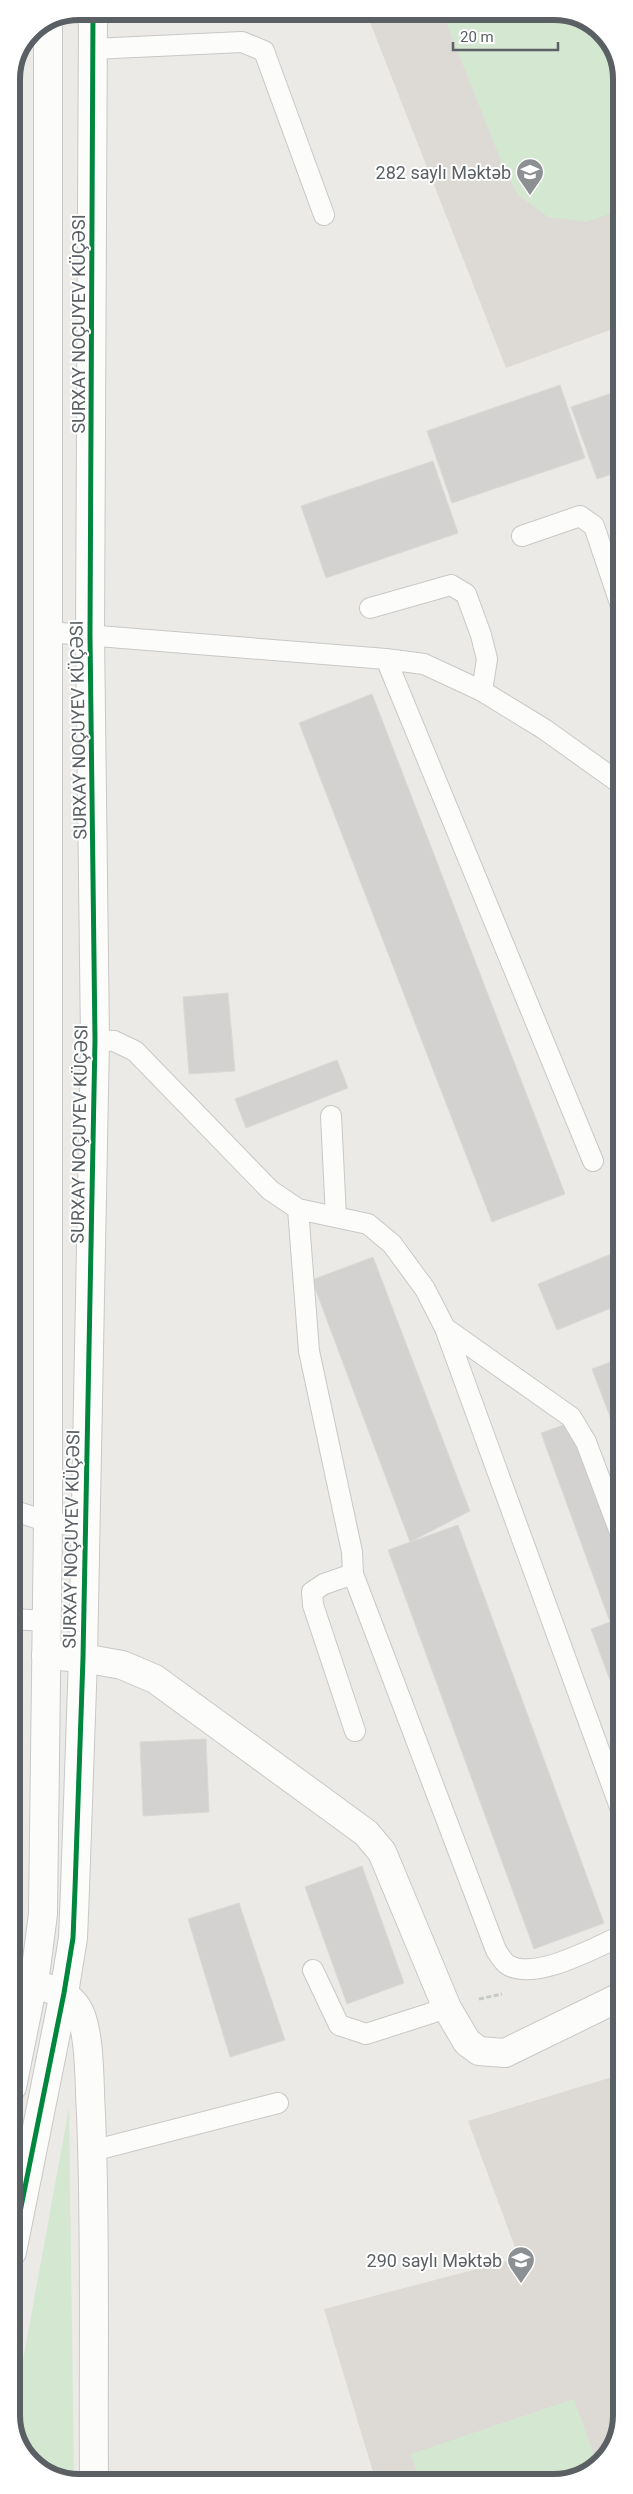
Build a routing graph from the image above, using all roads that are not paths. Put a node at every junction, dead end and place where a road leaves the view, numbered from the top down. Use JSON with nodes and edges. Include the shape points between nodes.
{"nodes":[{"id":1,"x":93,"y":20,"type":"edge"},
{"id":2,"x":48,"y":29,"type":"edge"},
{"id":3,"x":93,"y":49,"type":"junction"},
{"id":4,"x":324,"y":215,"type":"dead end"},
{"id":5,"x":522,"y":536,"type":"dead end"},
{"id":6,"x":613,"y":582,"type":"edge"},
{"id":7,"x":370,"y":608,"type":"dead end"},
{"id":8,"x":48,"y":632,"type":"junction"},
{"id":9,"x":90,"y":635,"type":"junction"},
{"id":10,"x":386,"y":659,"type":"junction"},
{"id":11,"x":482,"y":691,"type":"junction"},
{"id":12,"x":613,"y":778,"type":"edge"},
{"id":13,"x":94,"y":1040,"type":"junction"},
{"id":14,"x":330,"y":1116,"type":"dead end"},
{"id":15,"x":593,"y":1161,"type":"dead end"},
{"id":16,"x":298,"y":1209,"type":"junction"},
{"id":17,"x":336,"y":1217,"type":"junction"},
{"id":18,"x":445,"y":1328,"type":"junction"},
{"id":19,"x":20,"y":1513,"type":"edge"},
{"id":20,"x":613,"y":1514,"type":"edge"},
{"id":21,"x":48,"y":1522,"type":"junction"},
{"id":22,"x":85,"y":1527,"type":"junction"},
{"id":23,"x":353,"y":1574,"type":"junction"},
{"id":24,"x":20,"y":1619,"type":"edge"},
{"id":25,"x":46,"y":1621,"type":"junction"},
{"id":26,"x":46,"y":1654,"type":"junction"},
{"id":27,"x":83,"y":1658,"type":"junction"},
{"id":28,"x":355,"y":1731,"type":"dead end"},
{"id":29,"x":613,"y":1788,"type":"edge"},
{"id":30,"x":613,"y":1940,"type":"edge"},
{"id":31,"x":312,"y":1970,"type":"dead end"},
{"id":32,"x":33,"y":1984,"type":"junction"},
{"id":33,"x":64,"y":1993,"type":"junction"},
{"id":34,"x":613,"y":2000,"type":"edge"},
{"id":35,"x":447,"y":2008,"type":"junction"},
{"id":36,"x":20,"y":2048,"type":"edge"},
{"id":37,"x":278,"y":2102,"type":"dead end"},
{"id":38,"x":92,"y":2151,"type":"junction"},
{"id":39,"x":20,"y":2212,"type":"edge"},
{"id":40,"x":94,"y":2474,"type":"edge"}],
"edges":[{"from":1,"to":3,"type":"street","name":"SURXAY NOÇUYEV KÜÇƏSI"},
{"from":2,"to":8,"type":"street","name":"SURXAY NOÇUYEV KÜÇƏSI"},
{"from":3,"to":4,"type":"lane","via":[[242,42],[264,51]]},
{"from":3,"to":9,"type":"street","name":"SURXAY NOÇUYEV KÜÇƏSI"},
{"from":5,"to":6,"type":"lane","via":[[580,516],[594,526]]},
{"from":7,"to":11,"type":"lane","via":[[451,585],[466,594],[482,635],[487,659]]},
{"from":8,"to":9,"type":"lane"},
{"from":8,"to":21,"type":"street","name":"SURXAY NOÇUYEV KÜÇƏSI"},
{"from":9,"to":10,"type":"lane"},
{"from":9,"to":13,"type":"street","name":"SURXAY NOÇUYEV KÜÇƏSI"},
{"from":10,"to":11,"type":"lane","via":[[424,664]]},
{"from":10,"to":15,"type":"lane"},
{"from":11,"to":12,"type":"lane","via":[[544,728]]},
{"from":13,"to":16,"type":"lane","via":[[114,1041],[135,1051],[270,1190]]},
{"from":13,"to":22,"type":"street","name":"SURXAY NOÇUYEV KÜÇƏSI"},
{"from":14,"to":17,"type":"lane"},
{"from":16,"to":17,"type":"lane"},
{"from":16,"to":23,"type":"lane","via":[[309,1351],[352,1552]]},
{"from":17,"to":18,"type":"lane","via":[[368,1224],[392,1244],[425,1289]]},
{"from":18,"to":20,"type":"lane","via":[[571,1417],[586,1442]]},
{"from":18,"to":29,"type":"lane"},
{"from":19,"to":21,"type":"lane"},
{"from":21,"to":22,"type":"lane"},
{"from":21,"to":25,"type":"street","name":"SURXAY NOÇUYEV KÜÇƏSI"},
{"from":22,"to":27,"type":"street","name":"SURXAY NOÇUYEV KÜÇƏSI"},
{"from":23,"to":28,"type":"lane","via":[[324,1584],[312,1592],[313,1605]]},
{"from":23,"to":30,"type":"lane","via":[[496,1950],[507,1964],[525,1971],[562,1962]]},
{"from":24,"to":25,"type":"lane"},
{"from":25,"to":26,"type":"street","name":"SURXAY NOÇUYEV KÜÇƏSI"},
{"from":26,"to":27,"type":"street"},
{"from":26,"to":32,"type":"street","name":"SURXAY NOÇUYEV KÜÇƏSI","via":[[43,1914]]},
{"from":27,"to":33,"type":"street","name":"SURXAY NOÇUYEV KÜÇƏSI","via":[[73,1938]]},
{"from":27,"to":35,"type":"street","via":[[122,1665],[155,1679],[366,1833],[382,1852]]},
{"from":31,"to":35,"type":"lane","via":[[339,2026],[366,2034]]},
{"from":32,"to":33,"type":"street"},
{"from":32,"to":36,"type":"street","name":"SURXAY NOÇUYEV KÜÇƏSI"},
{"from":33,"to":38,"type":"street","via":[[78,2009],[84,2032]]},
{"from":33,"to":39,"type":"street","name":"SURXAY NOÇUYEV KÜÇƏSI"},
{"from":34,"to":35,"type":"street","via":[[505,2053],[479,2051],[467,2042]]},
{"from":37,"to":38,"type":"lane"},
{"from":38,"to":40,"type":"street"}]}
